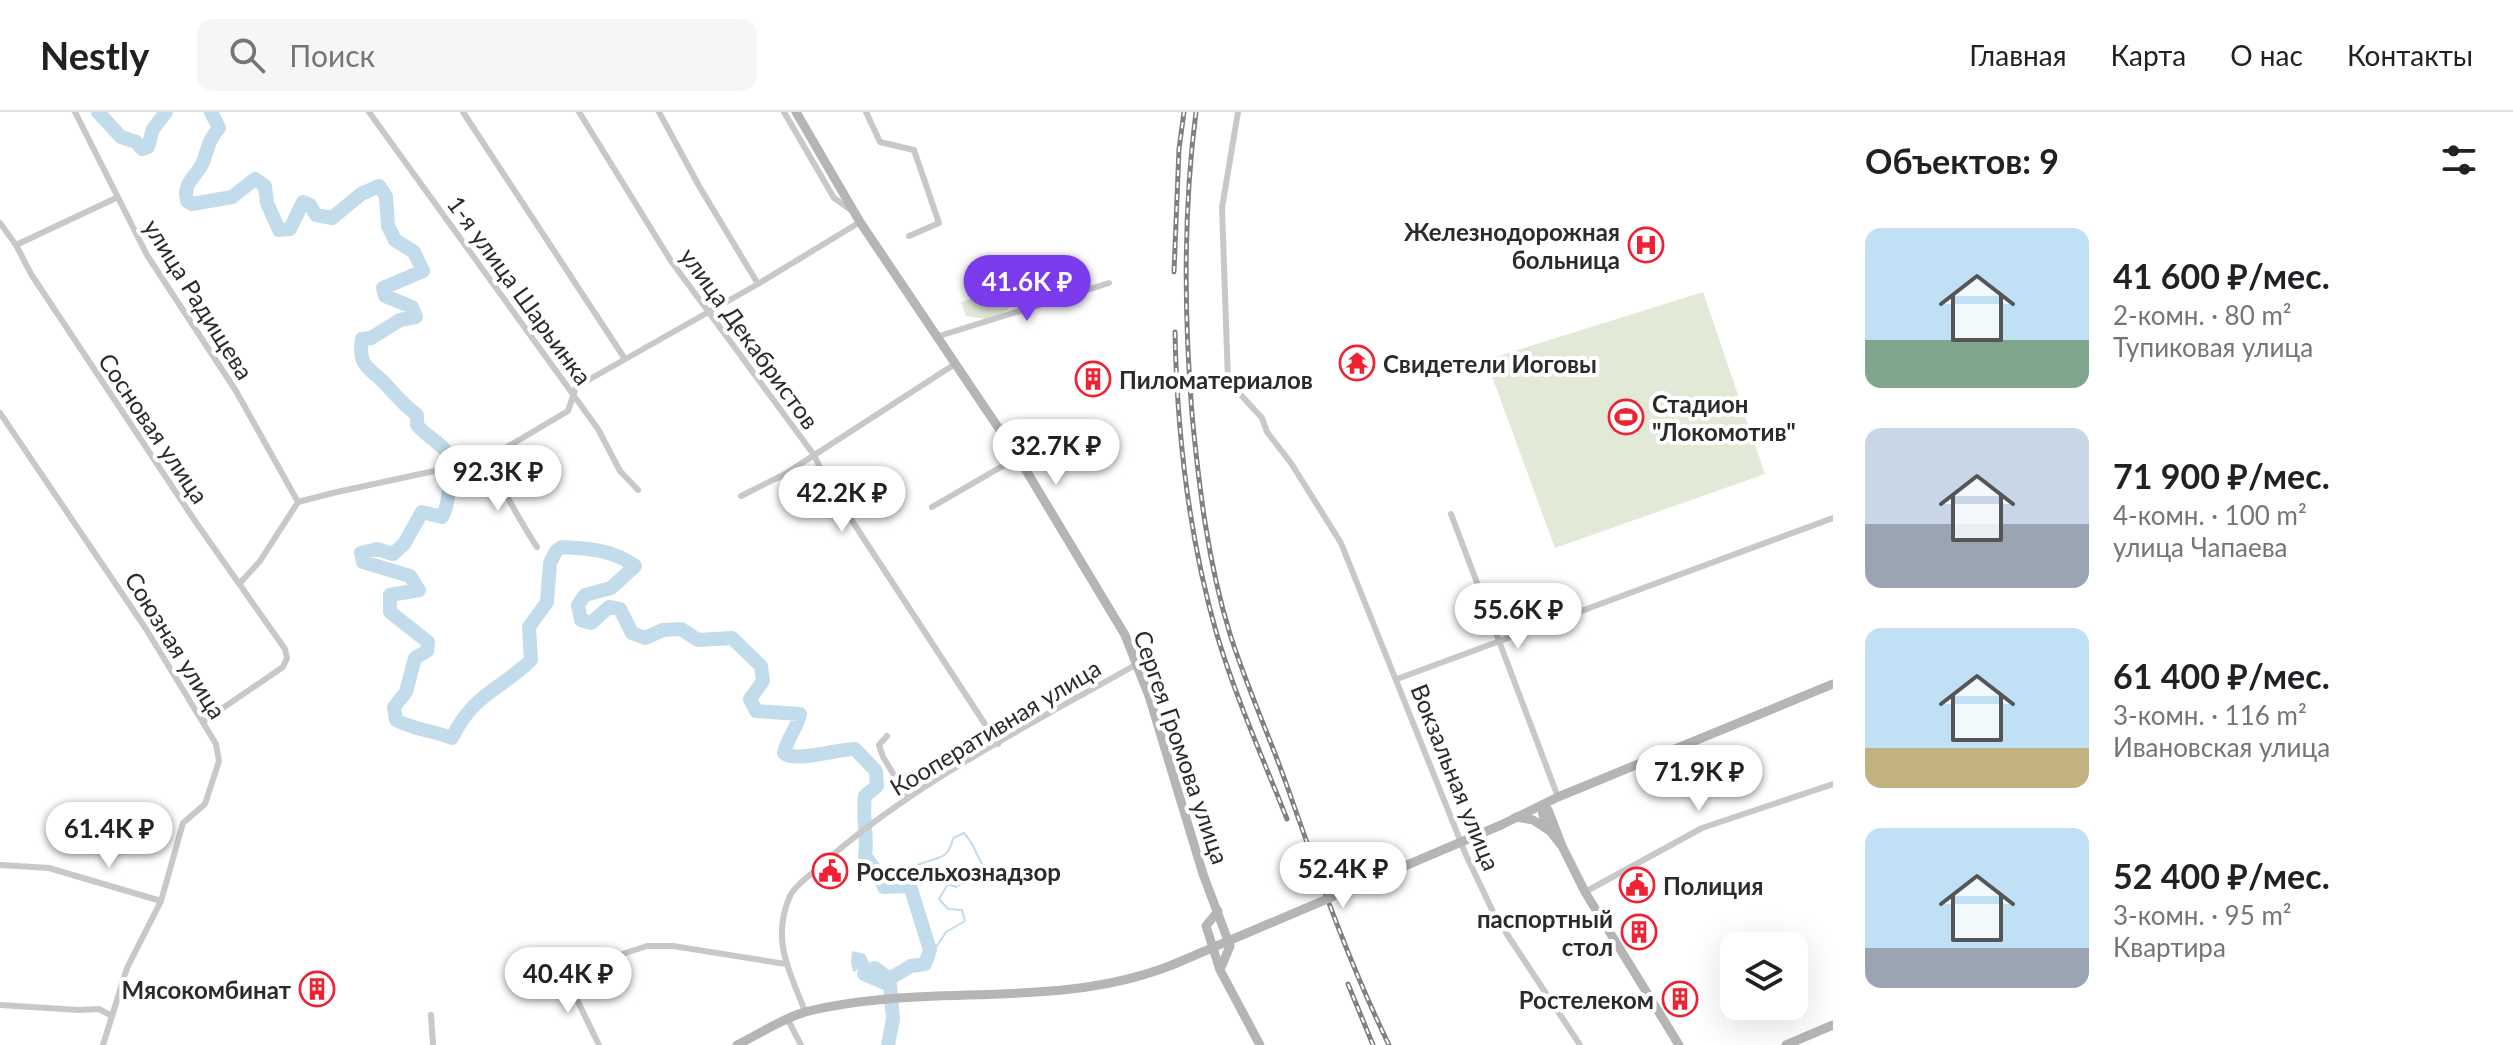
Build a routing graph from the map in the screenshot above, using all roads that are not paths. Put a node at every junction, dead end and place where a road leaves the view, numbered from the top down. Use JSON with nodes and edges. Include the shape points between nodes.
{"nodes":[{"id":1,"x":75,"y":112,"type":"edge"},
{"id":2,"x":369,"y":112,"type":"edge"},
{"id":3,"x":463,"y":112,"type":"edge"},
{"id":4,"x":579,"y":112,"type":"edge"},
{"id":5,"x":659,"y":112,"type":"edge"},
{"id":6,"x":784,"y":112,"type":"edge"},
{"id":7,"x":796,"y":112,"type":"edge"},
{"id":8,"x":866,"y":112,"type":"edge"},
{"id":9,"x":1238,"y":112,"type":"edge"},
{"id":10,"x":116,"y":198,"type":"junction"},
{"id":11,"x":858,"y":217,"type":"junction"},
{"id":12,"x":0,"y":223,"type":"edge"},
{"id":13,"x":909,"y":236,"type":"dead end"},
{"id":14,"x":16,"y":245,"type":"junction"},
{"id":15,"x":1109,"y":283,"type":"dead end"},
{"id":16,"x":758,"y":284,"type":"junction"},
{"id":17,"x":709,"y":310,"type":"junction"},
{"id":18,"x":936,"y":337,"type":"junction"},
{"id":19,"x":625,"y":359,"type":"junction"},
{"id":20,"x":955,"y":364,"type":"junction"},
{"id":21,"x":574,"y":397,"type":"junction"},
{"id":22,"x":0,"y":413,"type":"edge"},
{"id":23,"x":814,"y":455,"type":"junction"},
{"id":24,"x":1018,"y":457,"type":"junction"},
{"id":25,"x":485,"y":460,"type":"junction"},
{"id":26,"x":638,"y":490,"type":"dead end"},
{"id":27,"x":741,"y":496,"type":"dead end"},
{"id":28,"x":298,"y":502,"type":"junction"},
{"id":29,"x":932,"y":507,"type":"dead end"},
{"id":30,"x":1451,"y":514,"type":"dead end"},
{"id":31,"x":1833,"y":518,"type":"edge"},
{"id":32,"x":537,"y":547,"type":"dead end"},
{"id":33,"x":240,"y":583,"type":"junction"},
{"id":34,"x":1499,"y":642,"type":"junction"},
{"id":35,"x":1137,"y":664,"type":"junction"},
{"id":36,"x":1397,"y":679,"type":"junction"},
{"id":37,"x":1833,"y":684,"type":"edge"},
{"id":38,"x":204,"y":721,"type":"junction"},
{"id":39,"x":887,"y":736,"type":"dead end"},
{"id":40,"x":998,"y":744,"type":"junction"},
{"id":41,"x":1833,"y":784,"type":"edge"},
{"id":42,"x":1558,"y":797,"type":"junction"},
{"id":43,"x":908,"y":798,"type":"junction"},
{"id":44,"x":1542,"y":805,"type":"junction"},
{"id":45,"x":1516,"y":817,"type":"junction"},
{"id":46,"x":1553,"y":829,"type":"junction"},
{"id":47,"x":0,"y":865,"type":"edge"},
{"id":48,"x":1585,"y":892,"type":"junction"},
{"id":49,"x":161,"y":901,"type":"junction"},
{"id":50,"x":1218,"y":911,"type":"junction"},
{"id":51,"x":786,"y":964,"type":"junction"},
{"id":52,"x":1220,"y":970,"type":"junction"},
{"id":53,"x":0,"y":1005,"type":"edge"},
{"id":54,"x":805,"y":1011,"type":"junction"},
{"id":55,"x":431,"y":1015,"type":"dead end"},
{"id":56,"x":112,"y":1016,"type":"junction"},
{"id":57,"x":788,"y":1020,"type":"junction"},
{"id":58,"x":1833,"y":1025,"type":"edge"},
{"id":59,"x":103,"y":1045,"type":"edge"},
{"id":60,"x":433,"y":1045,"type":"edge"},
{"id":61,"x":599,"y":1045,"type":"edge"},
{"id":62,"x":737,"y":1045,"type":"edge"},
{"id":63,"x":801,"y":1045,"type":"edge"},
{"id":64,"x":1260,"y":1045,"type":"edge"},
{"id":65,"x":1580,"y":1045,"type":"edge"},
{"id":66,"x":1679,"y":1045,"type":"edge"},
{"id":67,"x":1786,"y":1045,"type":"edge"}],
"edges":[{"from":1,"to":10,"type":"street","name":"улица Радищева"},
{"from":2,"to":21,"type":"street","name":"1-я улица Шарьинка"},
{"from":3,"to":19,"type":"street"},
{"from":4,"to":17,"type":"street","name":"улица Декабристов","via":[[671,261]]},
{"from":5,"to":16,"type":"street"},
{"from":6,"to":11,"type":"street","via":[[834,198]]},
{"from":7,"to":11,"type":"main road","name":"Сергея Громова улица"},
{"from":8,"to":13,"type":"street","via":[[880,142],[914,150],[939,223]]},
{"from":9,"to":36,"type":"street","name":"Вокзальная улица","via":[[1222,208],[1228,381],[1262,418],[1341,543]]},
{"from":10,"to":14,"type":"street"},
{"from":10,"to":28,"type":"street","name":"улица Радищева"},
{"from":11,"to":16,"type":"street"},
{"from":11,"to":18,"type":"main road","name":"Сергея Громова улица"},
{"from":12,"to":14,"type":"street","name":"Сосновая улица"},
{"from":14,"to":33,"type":"street","name":"Сосновая улица","via":[[38,286]]},
{"from":15,"to":18,"type":"street"},
{"from":16,"to":17,"type":"street"},
{"from":17,"to":19,"type":"street"},
{"from":17,"to":23,"type":"street","name":"улица Декабристов"},
{"from":18,"to":20,"type":"main road","name":"Сергея Громова улица"},
{"from":19,"to":21,"type":"street","via":[[576,387]]},
{"from":20,"to":23,"type":"street"},
{"from":20,"to":24,"type":"main road","name":"Сергея Громова улица"},
{"from":21,"to":25,"type":"street","via":[[568,411]]},
{"from":21,"to":26,"type":"street","name":"1-я улица Шарьинка","via":[[620,471]]},
{"from":22,"to":38,"type":"street","name":"Союзная улица"},
{"from":23,"to":27,"type":"street"},
{"from":23,"to":40,"type":"street","name":"улица Декабристов"},
{"from":24,"to":29,"type":"street"},
{"from":24,"to":35,"type":"main road","name":"Сергея Громова улица","via":[[1125,635]]},
{"from":25,"to":28,"type":"street"},
{"from":25,"to":32,"type":"street"},
{"from":28,"to":33,"type":"street"},
{"from":30,"to":34,"type":"street"},
{"from":31,"to":34,"type":"street"},
{"from":33,"to":38,"type":"street","name":"Сосновая улица","via":[[287,658],[283,667]]},
{"from":34,"to":36,"type":"street"},
{"from":34,"to":42,"type":"street"},
{"from":35,"to":40,"type":"street","name":"Кооперативная улица"},
{"from":35,"to":50,"type":"main road","name":"Сергея Громова улица"},
{"from":36,"to":65,"type":"street","name":"Вокзальная улица","via":[[1495,916]]},
{"from":37,"to":42,"type":"main road"},
{"from":38,"to":49,"type":"street","name":"Союзная улица","via":[[219,761],[205,804],[183,823]]},
{"from":39,"to":43,"type":"street","via":[[879,745],[883,757]]},
{"from":40,"to":43,"type":"street","name":"Кооперативная улица"},
{"from":41,"to":48,"type":"street","via":[[1702,828]]},
{"from":42,"to":44,"type":"main road"},
{"from":42,"to":46,"type":"main road"},
{"from":43,"to":51,"type":"street","name":"Кооперативная улица","via":[[791,893],[780,938]]},
{"from":44,"to":45,"type":"main road"},
{"from":44,"to":46,"type":"main road"},
{"from":45,"to":46,"type":"main road"},
{"from":45,"to":54,"type":"main road","bridge":true,"via":[[1139,977],[1021,994],[875,998]]},
{"from":46,"to":48,"type":"main road"},
{"from":47,"to":49,"type":"street","via":[[49,868]]},
{"from":48,"to":66,"type":"main road"},
{"from":49,"to":56,"type":"street","name":"Союзная улица","via":[[127,968]]},
{"from":50,"to":52,"type":"main road","name":"Сергея Громова улица","via":[[1230,946]]},
{"from":50,"to":52,"type":"main road","via":[[1206,926]]},
{"from":51,"to":54,"type":"street"},
{"from":51,"to":61,"type":"street","via":[[647,946],[564,973]]},
{"from":52,"to":64,"type":"main road"},
{"from":53,"to":56,"type":"street","via":[[99,1009]]},
{"from":54,"to":57,"type":"main road"},
{"from":55,"to":60,"type":"street"},
{"from":56,"to":59,"type":"street","name":"Союзная улица"},
{"from":57,"to":62,"type":"main road"},
{"from":57,"to":63,"type":"street"},
{"from":58,"to":67,"type":"main road"}]}
